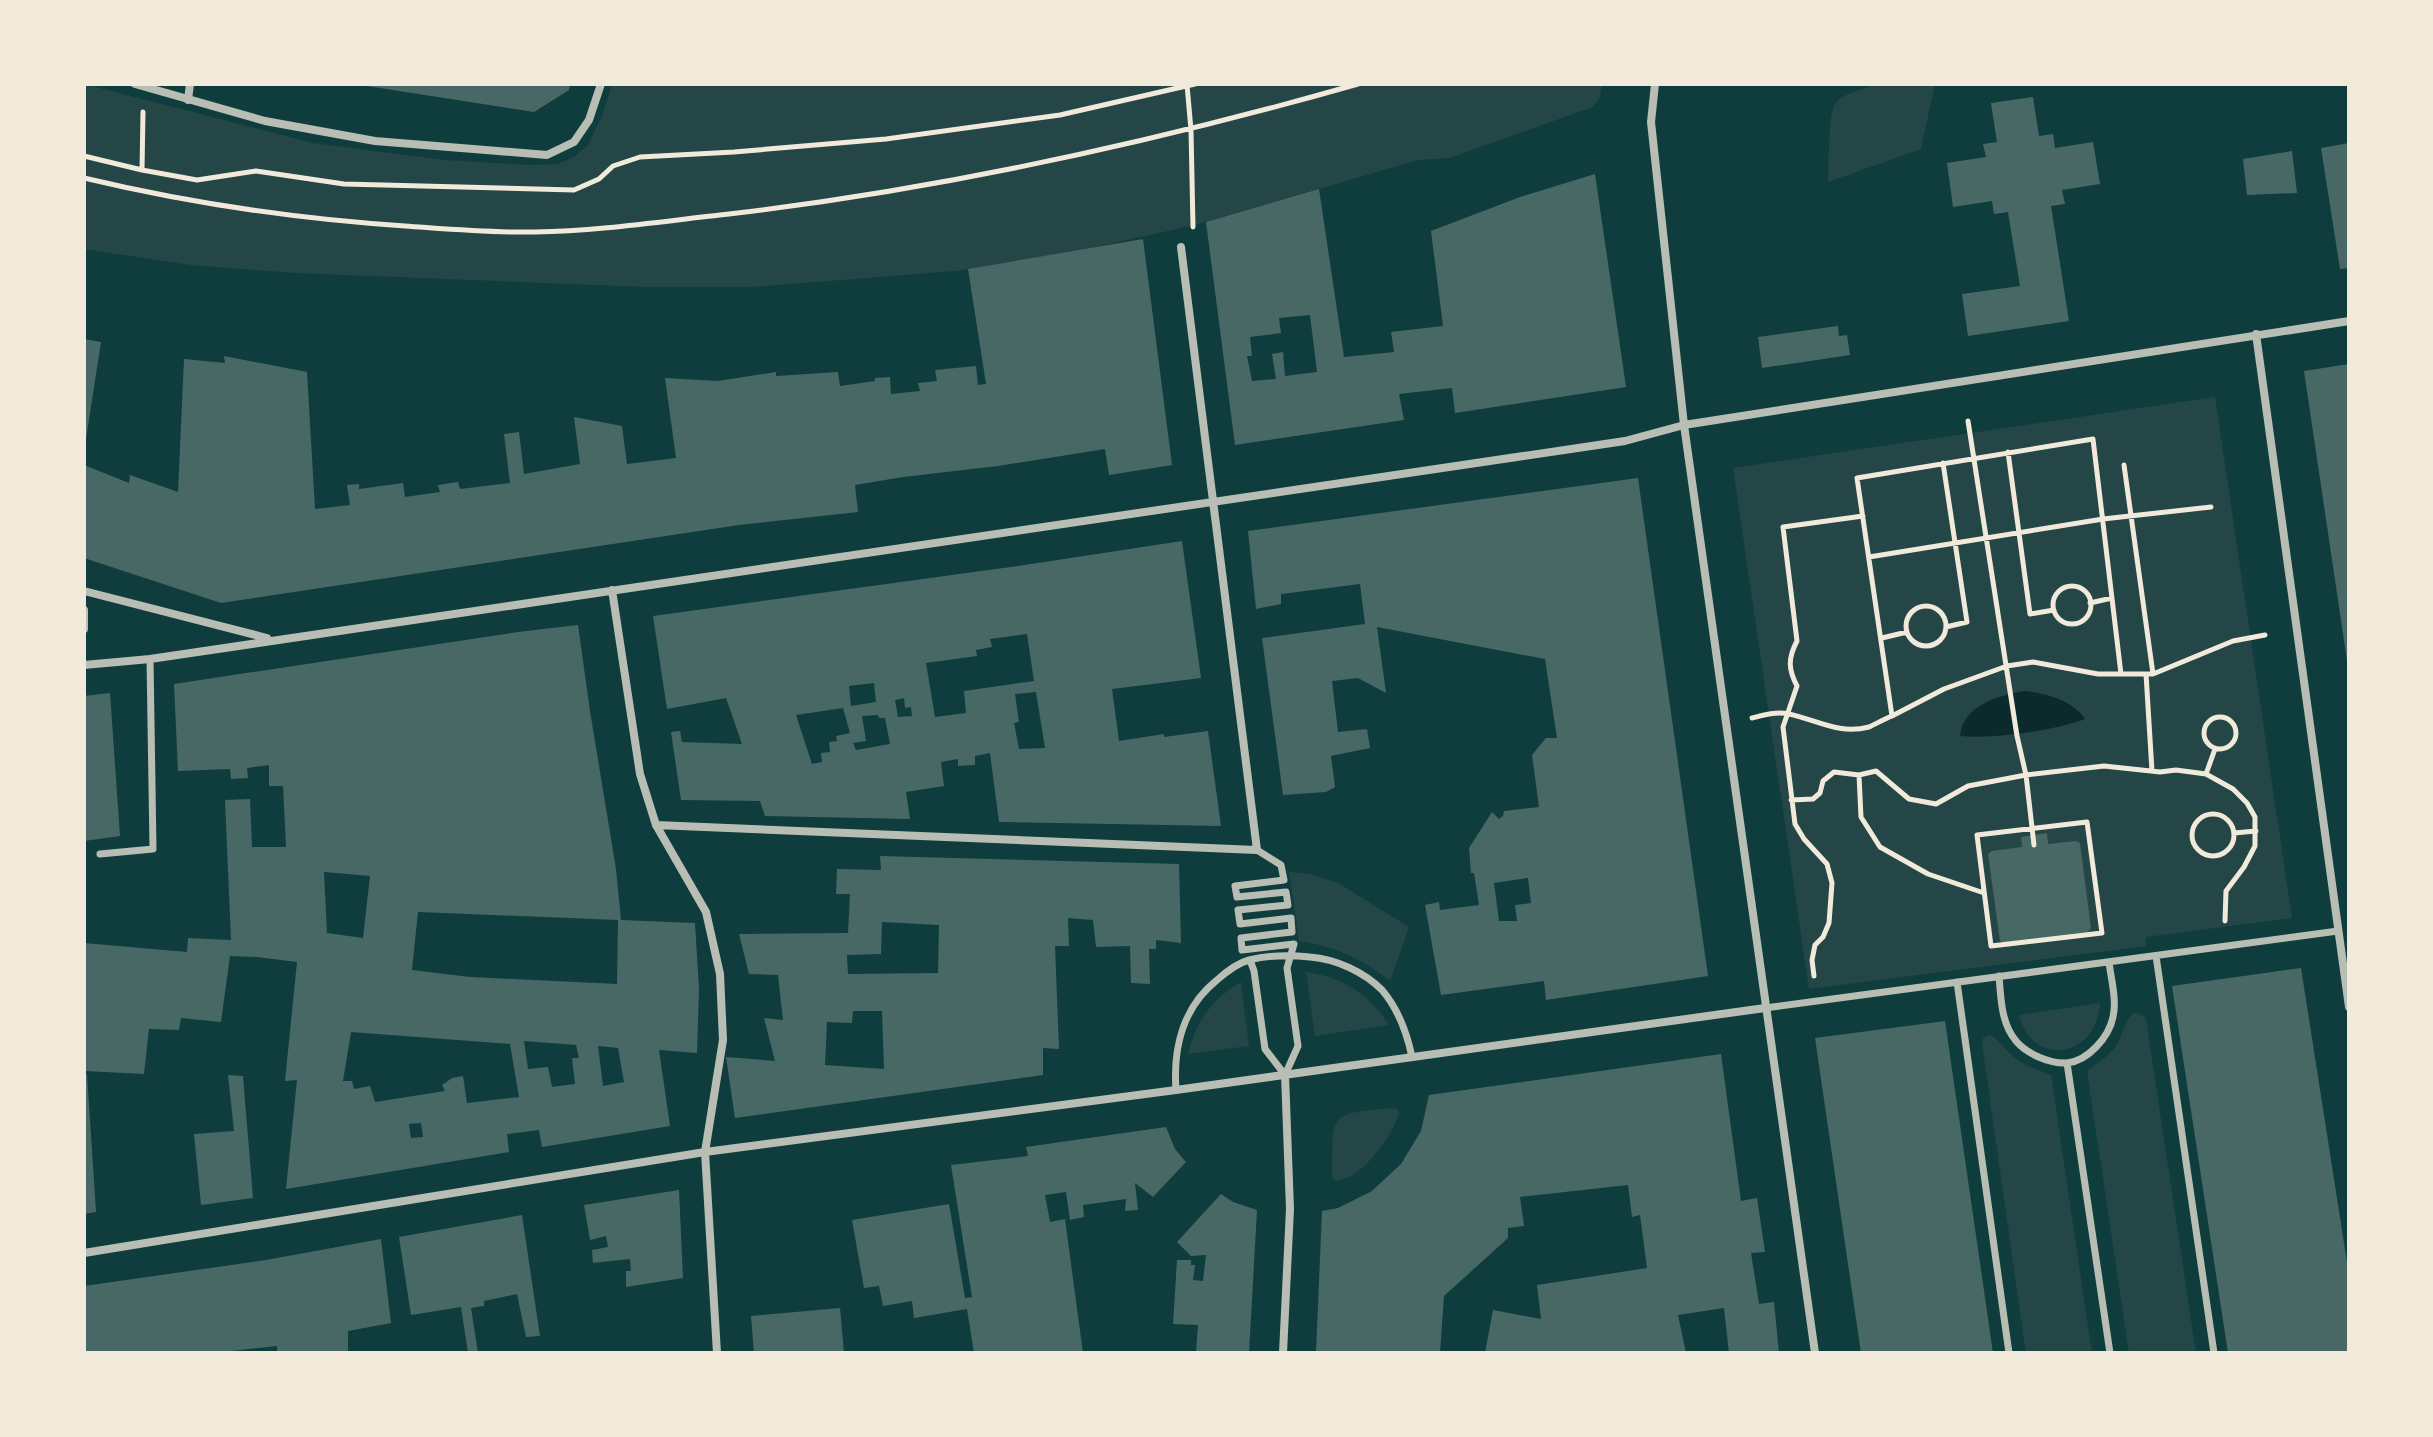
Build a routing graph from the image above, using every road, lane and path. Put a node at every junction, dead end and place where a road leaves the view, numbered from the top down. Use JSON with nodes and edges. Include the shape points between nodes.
{"nodes":[{"id":1,"x":190,"y":84,"type":"edge"},
{"id":2,"x":601,"y":84,"type":"edge"},
{"id":3,"x":1195,"y":84,"type":"edge"},
{"id":4,"x":1358,"y":84,"type":"edge"},
{"id":5,"x":1655,"y":84,"type":"edge"},
{"id":6,"x":140,"y":85,"type":"edge"},
{"id":7,"x":1187,"y":85,"type":"edge"},
{"id":8,"x":188,"y":100,"type":"junction"},
{"id":9,"x":1191,"y":130,"type":"junction"},
{"id":10,"x":84,"y":156,"type":"edge"},
{"id":11,"x":142,"y":170,"type":"junction"},
{"id":12,"x":84,"y":178,"type":"edge"},
{"id":13,"x":1181,"y":247,"type":"joint"},
{"id":14,"x":2349,"y":321,"type":"edge"},
{"id":15,"x":2256,"y":334,"type":"junction"},
{"id":16,"x":1968,"y":421,"type":"dead end"},
{"id":17,"x":1684,"y":425,"type":"junction"},
{"id":18,"x":2008,"y":452,"type":"junction"},
{"id":19,"x":1974,"y":457,"type":"junction"},
{"id":20,"x":1943,"y":463,"type":"junction"},
{"id":21,"x":2124,"y":465,"type":"dead end"},
{"id":22,"x":1212,"y":501,"type":"junction"},
{"id":23,"x":2211,"y":507,"type":"dead end"},
{"id":24,"x":2131,"y":515,"type":"junction"},
{"id":25,"x":1863,"y":516,"type":"junction"},
{"id":26,"x":2103,"y":519,"type":"junction"},
{"id":27,"x":2019,"y":534,"type":"junction"},
{"id":28,"x":1988,"y":539,"type":"junction"},
{"id":29,"x":1956,"y":544,"type":"junction"},
{"id":30,"x":1869,"y":557,"type":"junction"},
{"id":31,"x":612,"y":590,"type":"junction"},
{"id":32,"x":84,"y":591,"type":"edge"},
{"id":33,"x":2112,"y":598,"type":"junction"},
{"id":34,"x":2090,"y":603,"type":"junction"},
{"id":35,"x":84,"y":610,"type":"edge"},
{"id":36,"x":2054,"y":610,"type":"junction"},
{"id":37,"x":1946,"y":627,"type":"junction"},
{"id":38,"x":84,"y":629,"type":"edge"},
{"id":39,"x":1907,"y":632,"type":"junction"},
{"id":40,"x":2265,"y":635,"type":"dead end"},
{"id":41,"x":1882,"y":638,"type":"junction"},
{"id":42,"x":271,"y":640,"type":"junction"},
{"id":43,"x":150,"y":659,"type":"junction"},
{"id":44,"x":84,"y":665,"type":"edge"},
{"id":45,"x":2121,"y":674,"type":"junction"},
{"id":46,"x":2150,"y":674,"type":"junction"},
{"id":47,"x":1788,"y":713,"type":"junction"},
{"id":48,"x":1892,"y":716,"type":"junction"},
{"id":49,"x":1752,"y":718,"type":"dead end"},
{"id":50,"x":2215,"y":749,"type":"junction"},
{"id":51,"x":2152,"y":771,"type":"junction"},
{"id":52,"x":2206,"y":774,"type":"junction"},
{"id":53,"x":1859,"y":775,"type":"junction"},
{"id":54,"x":2026,"y":775,"type":"junction"},
{"id":55,"x":1791,"y":800,"type":"junction"},
{"id":56,"x":656,"y":825,"type":"junction"},
{"id":57,"x":2032,"y":828,"type":"junction"},
{"id":58,"x":2256,"y":831,"type":"junction"},
{"id":59,"x":2234,"y":833,"type":"junction"},
{"id":60,"x":2034,"y":845,"type":"dead end"},
{"id":61,"x":1257,"y":850,"type":"junction"},
{"id":62,"x":100,"y":854,"type":"dead end"},
{"id":63,"x":1984,"y":893,"type":"junction"},
{"id":64,"x":2349,"y":930,"type":"edge"},
{"id":65,"x":2338,"y":931,"type":"junction"},
{"id":66,"x":2226,"y":946,"type":"junction"},
{"id":67,"x":1290,"y":955,"type":"junction"},
{"id":68,"x":2156,"y":956,"type":"junction"},
{"id":69,"x":1250,"y":960,"type":"junction"},
{"id":70,"x":2109,"y":962,"type":"junction"},
{"id":71,"x":1999,"y":976,"type":"junction"},
{"id":72,"x":1815,"y":977,"type":"dead end"},
{"id":73,"x":1957,"y":982,"type":"junction"},
{"id":74,"x":2349,"y":1007,"type":"edge"},
{"id":75,"x":1765,"y":1008,"type":"junction"},
{"id":76,"x":1412,"y":1057,"type":"junction"},
{"id":77,"x":2067,"y":1063,"type":"junction"},
{"id":78,"x":1285,"y":1075,"type":"junction"},
{"id":79,"x":1176,"y":1090,"type":"junction"},
{"id":80,"x":705,"y":1152,"type":"junction"},
{"id":81,"x":84,"y":1253,"type":"edge"},
{"id":82,"x":717,"y":1353,"type":"edge"},
{"id":83,"x":1283,"y":1353,"type":"edge"},
{"id":84,"x":1815,"y":1353,"type":"edge"},
{"id":85,"x":2009,"y":1353,"type":"edge"},
{"id":86,"x":2110,"y":1353,"type":"edge"},
{"id":87,"x":2214,"y":1353,"type":"edge"}],
"edges":[{"from":1,"to":8,"type":"street"},
{"from":2,"to":8,"type":"street","via":[[589,120],[574,142],[547,155],[375,141],[265,121]]},
{"from":3,"to":7,"type":"path"},
{"from":4,"to":9,"type":"path"},
{"from":5,"to":17,"type":"street","via":[[1651,122]]},
{"from":6,"to":8,"type":"street"},
{"from":6,"to":11,"type":"path"},
{"from":7,"to":9,"type":"path"},
{"from":7,"to":11,"type":"path","via":[[1060,115],[886,139],[640,157],[613,166],[574,190],[344,184],[256,171],[197,180]]},
{"from":9,"to":12,"type":"path","via":[[845,199],[535,232],[346,222],[159,196]]},
{"from":9,"to":13,"type":"path","via":[[1194,231]]},
{"from":10,"to":11,"type":"path"},
{"from":13,"to":22,"type":"street"},
{"from":14,"to":15,"type":"street"},
{"from":15,"to":17,"type":"street"},
{"from":15,"to":65,"type":"street"},
{"from":16,"to":19,"type":"path"},
{"from":17,"to":22,"type":"street","via":[[1625,441]]},
{"from":17,"to":75,"type":"street"},
{"from":18,"to":19,"type":"path"},
{"from":18,"to":26,"type":"path","via":[[2093,439]]},
{"from":18,"to":27,"type":"path"},
{"from":19,"to":20,"type":"path"},
{"from":19,"to":28,"type":"path"},
{"from":20,"to":25,"type":"path","via":[[1857,478]]},
{"from":20,"to":29,"type":"path"},
{"from":21,"to":24,"type":"path"},
{"from":22,"to":31,"type":"street"},
{"from":22,"to":61,"type":"street"},
{"from":23,"to":24,"type":"path"},
{"from":24,"to":26,"type":"path"},
{"from":24,"to":46,"type":"path"},
{"from":25,"to":30,"type":"path"},
{"from":25,"to":47,"type":"path","via":[[1783,527],[1797,641],[1789,672],[1797,686]]},
{"from":26,"to":27,"type":"path"},
{"from":26,"to":33,"type":"path"},
{"from":27,"to":28,"type":"path"},
{"from":27,"to":36,"type":"path","via":[[2030,614]]},
{"from":28,"to":29,"type":"path"},
{"from":28,"to":54,"type":"path"},
{"from":29,"to":30,"type":"path"},
{"from":29,"to":37,"type":"path","via":[[1967,622]]},
{"from":30,"to":41,"type":"path"},
{"from":31,"to":42,"type":"street"},
{"from":31,"to":56,"type":"street","via":[[640,774]]},
{"from":32,"to":42,"type":"street"},
{"from":33,"to":34,"type":"path"},
{"from":33,"to":45,"type":"path"},
{"from":34,"to":36,"type":"path","via":[[2088,614],[2073,624]]},
{"from":34,"to":36,"type":"path","via":[[2080,588],[2068,586],[2054,598]]},
{"from":35,"to":38,"type":"street"},
{"from":37,"to":39,"type":"path","via":[[1932,645],[1919,645]]},
{"from":37,"to":39,"type":"path","via":[[1937,609],[1923,607],[1911,613]]},
{"from":39,"to":41,"type":"path"},
{"from":40,"to":46,"type":"path","via":[[2233,641]]},
{"from":41,"to":48,"type":"path"},
{"from":42,"to":43,"type":"street"},
{"from":43,"to":44,"type":"street"},
{"from":43,"to":62,"type":"street","via":[[153,849]]},
{"from":45,"to":46,"type":"path"},
{"from":45,"to":48,"type":"path","via":[[2033,662],[2007,666],[1944,689]]},
{"from":46,"to":51,"type":"path"},
{"from":47,"to":48,"type":"path","via":[[1852,729]]},
{"from":47,"to":49,"type":"path"},
{"from":47,"to":55,"type":"path","via":[[1783,727]]},
{"from":50,"to":50,"type":"path","via":[[2204,731],[2208,722],[2222,717],[2231,722],[2236,736],[2226,748]]},
{"from":50,"to":52,"type":"path"},
{"from":51,"to":52,"type":"path"},
{"from":51,"to":54,"type":"path","via":[[2104,766]]},
{"from":52,"to":58,"type":"path","via":[[2247,803]]},
{"from":53,"to":54,"type":"path","via":[[1876,771],[1909,799],[1936,804],[1968,786]]},
{"from":53,"to":55,"type":"path","via":[[1834,772],[1813,799]]},
{"from":53,"to":63,"type":"path","via":[[1861,817],[1880,847],[1928,874]]},
{"from":54,"to":57,"type":"path"},
{"from":55,"to":72,"type":"path","via":[[1795,824],[1827,864],[1832,883],[1829,923],[1812,960]]},
{"from":56,"to":61,"type":"street"},
{"from":56,"to":80,"type":"street","via":[[706,912],[720,974],[723,1040]]},
{"from":57,"to":60,"type":"path"},
{"from":57,"to":63,"type":"path","via":[[1977,835]]},
{"from":57,"to":63,"type":"path","via":[[2087,822],[2102,933],[1991,946]]},
{"from":58,"to":59,"type":"path"},
{"from":58,"to":66,"type":"path","via":[[2255,846],[2226,891]]},
{"from":59,"to":59,"type":"path","via":[[2228,851],[2216,856],[2203,854],[2192,837],[2196,823],[2214,814],[2228,820]]},
{"from":61,"to":67,"type":"street","via":[[1281,865],[1284,880],[1235,886],[1237,897],[1286,892],[1288,905],[1238,910],[1240,924],[1291,918],[1292,932],[1241,938],[1242,950],[1294,944]]},
{"from":64,"to":65,"type":"street"},
{"from":65,"to":66,"type":"street"},
{"from":65,"to":74,"type":"street"},
{"from":66,"to":68,"type":"street"},
{"from":67,"to":69,"type":"street"},
{"from":67,"to":76,"type":"street","via":[[1339,964],[1372,982],[1396,1010]]},
{"from":67,"to":78,"type":"street","via":[[1287,968],[1298,1046]]},
{"from":68,"to":70,"type":"street"},
{"from":68,"to":87,"type":"street"},
{"from":69,"to":78,"type":"street","via":[[1265,1049]]},
{"from":69,"to":79,"type":"street","via":[[1208,987],[1194,1005],[1177,1045]]},
{"from":70,"to":71,"type":"street"},
{"from":70,"to":77,"type":"street","via":[[2114,1003],[2106,1035],[2083,1057]]},
{"from":71,"to":73,"type":"street"},
{"from":71,"to":77,"type":"street","via":[[2003,1018],[2017,1043],[2050,1061]]},
{"from":73,"to":75,"type":"street"},
{"from":73,"to":85,"type":"street"},
{"from":75,"to":76,"type":"street"},
{"from":75,"to":84,"type":"street"},
{"from":76,"to":78,"type":"street"},
{"from":77,"to":86,"type":"street"},
{"from":78,"to":79,"type":"street"},
{"from":78,"to":83,"type":"street","via":[[1290,1209]]},
{"from":79,"to":80,"type":"street"},
{"from":80,"to":81,"type":"street"},
{"from":80,"to":82,"type":"street"}]}
